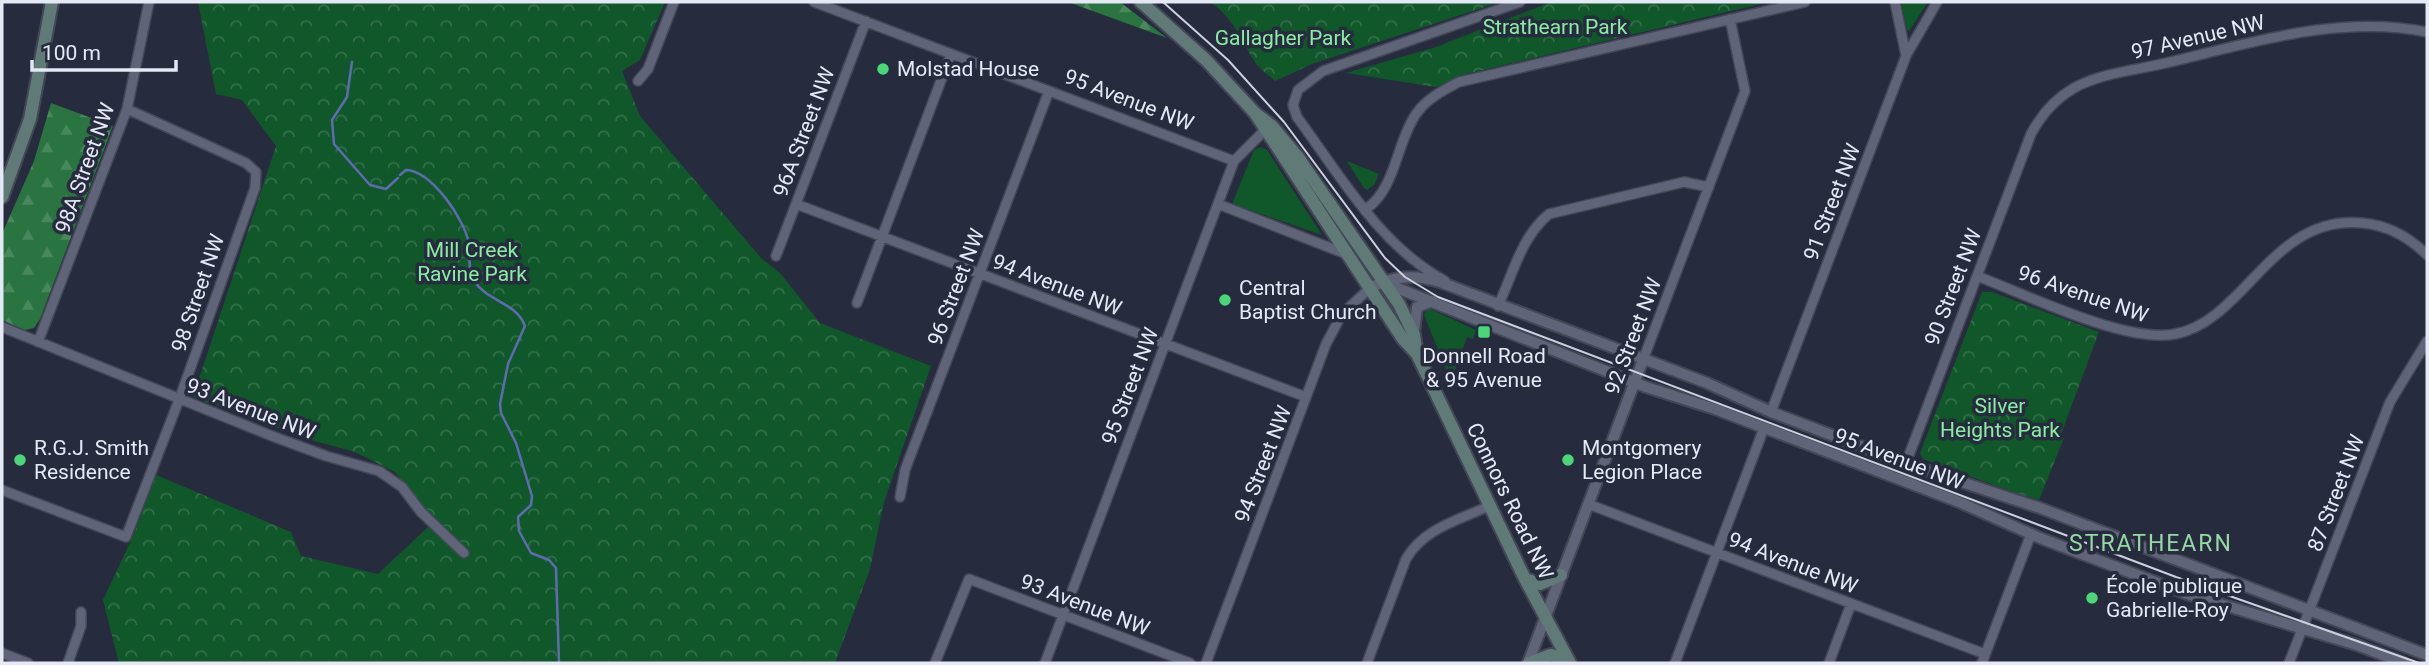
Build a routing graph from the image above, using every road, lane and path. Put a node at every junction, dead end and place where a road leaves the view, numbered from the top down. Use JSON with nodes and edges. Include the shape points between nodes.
{"nodes":[{"id":1,"x":52,"y":2,"type":"edge"},
{"id":2,"x":149,"y":2,"type":"edge"},
{"id":3,"x":674,"y":2,"type":"edge"},
{"id":4,"x":814,"y":2,"type":"edge"},
{"id":5,"x":1141,"y":2,"type":"edge"},
{"id":6,"x":1520,"y":2,"type":"edge"},
{"id":7,"x":1805,"y":2,"type":"edge"},
{"id":8,"x":1895,"y":2,"type":"edge"},
{"id":9,"x":1937,"y":2,"type":"edge"},
{"id":10,"x":1730,"y":19,"type":"junction"},
{"id":11,"x":866,"y":21,"type":"junction"},
{"id":12,"x":2427,"y":32,"type":"edge"},
{"id":13,"x":951,"y":54,"type":"junction"},
{"id":14,"x":1906,"y":56,"type":"junction"},
{"id":15,"x":638,"y":81,"type":"dead end"},
{"id":16,"x":1049,"y":90,"type":"junction"},
{"id":17,"x":127,"y":109,"type":"junction"},
{"id":18,"x":1255,"y":113,"type":"junction"},
{"id":19,"x":2035,"y":125,"type":"joint"},
{"id":20,"x":1264,"y":131,"type":"junction"},
{"id":21,"x":1234,"y":161,"type":"junction"},
{"id":22,"x":1709,"y":187,"type":"junction"},
{"id":23,"x":2,"y":197,"type":"edge"},
{"id":24,"x":796,"y":204,"type":"junction"},
{"id":25,"x":1218,"y":204,"type":"junction"},
{"id":26,"x":1366,"y":209,"type":"junction"},
{"id":27,"x":882,"y":237,"type":"junction"},
{"id":28,"x":1348,"y":255,"type":"junction"},
{"id":29,"x":2427,"y":255,"type":"edge"},
{"id":30,"x":776,"y":256,"type":"dead end"},
{"id":31,"x":980,"y":275,"type":"junction"},
{"id":32,"x":1977,"y":276,"type":"junction"},
{"id":33,"x":1385,"y":280,"type":"junction"},
{"id":34,"x":1370,"y":288,"type":"junction"},
{"id":35,"x":1466,"y":293,"type":"junction"},
{"id":36,"x":1433,"y":301,"type":"junction"},
{"id":37,"x":857,"y":303,"type":"dead end"},
{"id":38,"x":1498,"y":306,"type":"junction"},
{"id":39,"x":2,"y":327,"type":"edge"},
{"id":40,"x":1414,"y":335,"type":"junction"},
{"id":41,"x":2427,"y":341,"type":"edge"},
{"id":42,"x":38,"y":342,"type":"junction"},
{"id":43,"x":1165,"y":345,"type":"junction"},
{"id":44,"x":1417,"y":354,"type":"junction"},
{"id":45,"x":1643,"y":359,"type":"junction"},
{"id":46,"x":1635,"y":382,"type":"junction"},
{"id":47,"x":1306,"y":397,"type":"junction"},
{"id":48,"x":179,"y":400,"type":"junction"},
{"id":49,"x":1771,"y":412,"type":"junction"},
{"id":50,"x":1763,"y":428,"type":"junction"},
{"id":51,"x":1906,"y":463,"type":"junction"},
{"id":52,"x":2,"y":489,"type":"edge"},
{"id":53,"x":900,"y":497,"type":"dead end"},
{"id":54,"x":1588,"y":504,"type":"junction"},
{"id":55,"x":1489,"y":506,"type":"junction"},
{"id":56,"x":2031,"y":534,"type":"junction"},
{"id":57,"x":464,"y":552,"type":"dead end"},
{"id":58,"x":1716,"y":553,"type":"junction"},
{"id":59,"x":1560,"y":575,"type":"junction"},
{"id":60,"x":1525,"y":579,"type":"junction"},
{"id":61,"x":1851,"y":604,"type":"junction"},
{"id":62,"x":80,"y":612,"type":"dead end"},
{"id":63,"x":2309,"y":612,"type":"junction"},
{"id":64,"x":1063,"y":615,"type":"junction"},
{"id":65,"x":1545,"y":618,"type":"junction"},
{"id":66,"x":2302,"y":630,"type":"junction"},
{"id":67,"x":2,"y":653,"type":"edge"},
{"id":68,"x":2427,"y":655,"type":"edge"},
{"id":69,"x":1984,"y":659,"type":"edge"},
{"id":70,"x":1569,"y":662,"type":"edge"},
{"id":71,"x":28,"y":663,"type":"edge"},
{"id":72,"x":68,"y":663,"type":"edge"},
{"id":73,"x":935,"y":663,"type":"edge"},
{"id":74,"x":1045,"y":663,"type":"edge"},
{"id":75,"x":1190,"y":663,"type":"edge"},
{"id":76,"x":1206,"y":663,"type":"edge"},
{"id":77,"x":1367,"y":663,"type":"edge"},
{"id":78,"x":1529,"y":663,"type":"edge"},
{"id":79,"x":1675,"y":663,"type":"edge"},
{"id":80,"x":1829,"y":663,"type":"edge"},
{"id":81,"x":2289,"y":663,"type":"edge"},
{"id":82,"x":2404,"y":663,"type":"edge"}],
"edges":[{"from":1,"to":23,"type":"main road","via":[[30,119]]},
{"from":2,"to":17,"type":"street","name":"98A Street NW"},
{"from":3,"to":15,"type":"street","via":[[648,69]]},
{"from":4,"to":11,"type":"street","name":"95 Avenue NW"},
{"from":5,"to":18,"type":"main road","name":"Connors Road NW","via":[[1206,60]]},
{"from":6,"to":26,"type":"street","name":"95 Avenue NW","via":[[1332,67],[1304,85],[1293,105],[1297,117]]},
{"from":7,"to":10,"type":"street"},
{"from":8,"to":14,"type":"street"},
{"from":9,"to":14,"type":"street","name":"91 Street NW"},
{"from":10,"to":22,"type":"street","name":"92 Street NW","via":[[1745,91]]},
{"from":10,"to":26,"type":"street","via":[[1459,82],[1416,113],[1380,195]]},
{"from":11,"to":13,"type":"street","name":"95 Avenue NW"},
{"from":11,"to":24,"type":"street","name":"96A Street NW"},
{"from":12,"to":19,"type":"street","name":"97 Avenue NW","via":[[2383,26],[2319,29],[2097,79],[2062,95]]},
{"from":13,"to":16,"type":"street","name":"95 Avenue NW"},
{"from":13,"to":27,"type":"street"},
{"from":14,"to":49,"type":"street","name":"91 Street NW"},
{"from":16,"to":21,"type":"street","name":"95 Avenue NW"},
{"from":16,"to":31,"type":"street","name":"96 Street NW"},
{"from":17,"to":42,"type":"street","name":"98A Street NW"},
{"from":17,"to":48,"type":"street","name":"98 Street NW","via":[[246,163],[256,177]]},
{"from":18,"to":20,"type":"main road","name":"Connors Road NW"},
{"from":18,"to":33,"type":"main road","name":"Connors Road NW","via":[[1297,156]]},
{"from":19,"to":32,"type":"street","name":"90 Street NW"},
{"from":20,"to":21,"type":"street","name":"95 Street NW"},
{"from":20,"to":28,"type":"main road","name":"Connors Road NW"},
{"from":21,"to":25,"type":"street","name":"95 Street NW"},
{"from":22,"to":38,"type":"street","via":[[1684,182],[1549,214],[1526,240]]},
{"from":22,"to":45,"type":"street","name":"92 Street NW"},
{"from":24,"to":27,"type":"street","name":"94 Avenue NW"},
{"from":24,"to":30,"type":"street","name":"96A Street NW"},
{"from":25,"to":28,"type":"street"},
{"from":25,"to":43,"type":"street","name":"95 Street NW"},
{"from":26,"to":35,"type":"street","name":"95 Avenue NW","via":[[1419,265]]},
{"from":27,"to":31,"type":"street","name":"94 Avenue NW"},
{"from":27,"to":37,"type":"street"},
{"from":28,"to":34,"type":"main road","name":"Connors Road NW"},
{"from":29,"to":32,"type":"street","name":"96 Avenue NW","via":[[2410,240],[2379,226],[2345,222],[2321,227],[2299,237],[2204,323],[2164,336],[2110,326]]},
{"from":31,"to":43,"type":"street","name":"94 Avenue NW"},
{"from":31,"to":53,"type":"street","name":"96 Street NW","via":[[905,470]]},
{"from":32,"to":51,"type":"street","name":"90 Street NW"},
{"from":33,"to":34,"type":"street","name":"95 Avenue NW"},
{"from":33,"to":35,"type":"street","name":"95 Avenue NW","via":[[1423,278]]},
{"from":33,"to":36,"type":"street","name":"95 Avenue NW"},
{"from":33,"to":40,"type":"main road","name":"Connors Road NW"},
{"from":34,"to":44,"type":"main road","name":"Connors Road NW"},
{"from":34,"to":47,"type":"street","name":"94 Street NW","via":[[1334,327]]},
{"from":35,"to":38,"type":"street","name":"95 Avenue NW"},
{"from":36,"to":40,"type":"street","via":[[1416,307]]},
{"from":36,"to":46,"type":"street","name":"95 Avenue NW"},
{"from":38,"to":45,"type":"street","name":"95 Avenue NW"},
{"from":39,"to":42,"type":"street","name":"93 Avenue NW"},
{"from":40,"to":44,"type":"main road","name":"Connors Road NW"},
{"from":41,"to":63,"type":"street","name":"87 Street NW","via":[[2390,402]]},
{"from":42,"to":48,"type":"street","name":"93 Avenue NW"},
{"from":43,"to":47,"type":"street","name":"94 Avenue NW"},
{"from":43,"to":64,"type":"street","name":"95 Street NW"},
{"from":44,"to":55,"type":"main road","name":"Connors Road NW"},
{"from":45,"to":46,"type":"street","name":"92 Street NW"},
{"from":45,"to":49,"type":"street","name":"95 Avenue NW"},
{"from":46,"to":50,"type":"street","name":"95 Avenue NW"},
{"from":46,"to":54,"type":"street","name":"92 Street NW"},
{"from":47,"to":76,"type":"street","name":"94 Street NW"},
{"from":48,"to":52,"type":"street","name":"98 Street NW","via":[[126,537]]},
{"from":48,"to":57,"type":"street","name":"93 Avenue NW","via":[[326,456],[379,471],[402,486],[421,512]]},
{"from":49,"to":51,"type":"street","name":"95 Avenue NW"},
{"from":50,"to":56,"type":"street","name":"95 Avenue NW"},
{"from":50,"to":58,"type":"street"},
{"from":51,"to":63,"type":"street","name":"95 Avenue NW","via":[[2050,512]]},
{"from":54,"to":58,"type":"street","name":"94 Avenue NW"},
{"from":54,"to":59,"type":"street","name":"92 Street NW"},
{"from":55,"to":60,"type":"main road","name":"Connors Road NW"},
{"from":55,"to":77,"type":"street","via":[[1433,531],[1410,552]]},
{"from":56,"to":66,"type":"street","name":"95 Avenue NW","via":[[2187,594]]},
{"from":56,"to":69,"type":"street"},
{"from":58,"to":61,"type":"street","name":"94 Avenue NW"},
{"from":58,"to":79,"type":"street"},
{"from":59,"to":60,"type":"main road","via":[[1546,583]]},
{"from":59,"to":65,"type":"street","name":"92 Street NW"},
{"from":60,"to":65,"type":"main road","name":"Connors Road NW"},
{"from":61,"to":69,"type":"street","name":"94 Avenue NW"},
{"from":61,"to":80,"type":"street"},
{"from":62,"to":72,"type":"street","via":[[81,626]]},
{"from":63,"to":66,"type":"street","name":"87 Street NW"},
{"from":63,"to":68,"type":"street","name":"95 Avenue NW"},
{"from":64,"to":73,"type":"street","name":"93 Avenue NW","via":[[969,579]]},
{"from":64,"to":74,"type":"street","name":"95 Street NW"},
{"from":64,"to":75,"type":"street","name":"93 Avenue NW"},
{"from":65,"to":70,"type":"main road","name":"Connors Road NW"},
{"from":65,"to":78,"type":"street","name":"92 Street NW"},
{"from":66,"to":81,"type":"street","name":"87 Street NW"},
{"from":66,"to":82,"type":"street","name":"95 Avenue NW"},
{"from":67,"to":71,"type":"street"},
{"from":70,"to":78,"type":"main road","via":[[1545,656]]}]}
